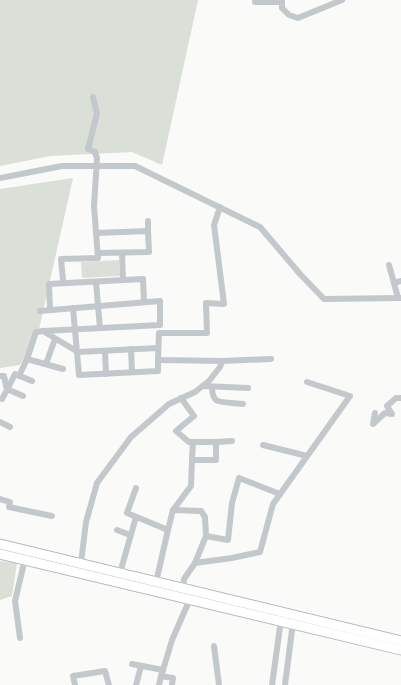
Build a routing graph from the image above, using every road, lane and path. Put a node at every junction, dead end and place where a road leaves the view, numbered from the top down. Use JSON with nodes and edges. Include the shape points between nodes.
{"nodes":[{"id":1,"x":342,"y":0,"type":"edge"},
{"id":2,"x":282,"y":1,"type":"edge"},
{"id":3,"x":255,"y":2,"type":"dead end"},
{"id":4,"x":94,"y":97,"type":"dead end"},
{"id":5,"x":96,"y":166,"type":"junction"},
{"id":6,"x":0,"y":178,"type":"edge"},
{"id":7,"x":220,"y":207,"type":"junction"},
{"id":8,"x":148,"y":221,"type":"dead end"},
{"id":9,"x":148,"y":231,"type":"junction"},
{"id":10,"x":96,"y":233,"type":"junction"},
{"id":11,"x":122,"y":253,"type":"junction"},
{"id":12,"x":98,"y":254,"type":"junction"},
{"id":13,"x":389,"y":264,"type":"dead end"},
{"id":14,"x":63,"y":280,"type":"dead end"},
{"id":15,"x":123,"y":280,"type":"junction"},
{"id":16,"x":401,"y":281,"type":"edge"},
{"id":17,"x":96,"y":282,"type":"junction"},
{"id":18,"x":394,"y":283,"type":"junction"},
{"id":19,"x":399,"y":298,"type":"edge"},
{"id":20,"x":144,"y":302,"type":"junction"},
{"id":21,"x":98,"y":306,"type":"junction"},
{"id":22,"x":73,"y":308,"type":"junction"},
{"id":23,"x":50,"y":310,"type":"junction"},
{"id":24,"x":40,"y":311,"type":"dead end"},
{"id":25,"x":160,"y":325,"type":"junction"},
{"id":26,"x":100,"y":328,"type":"junction"},
{"id":27,"x":76,"y":330,"type":"junction"},
{"id":28,"x":43,"y":331,"type":"junction"},
{"id":29,"x":159,"y":333,"type":"junction"},
{"id":30,"x":55,"y":338,"type":"junction"},
{"id":31,"x":158,"y":348,"type":"junction"},
{"id":32,"x":131,"y":349,"type":"junction"},
{"id":33,"x":105,"y":351,"type":"junction"},
{"id":34,"x":78,"y":352,"type":"junction"},
{"id":35,"x":27,"y":359,"type":"junction"},
{"id":36,"x":271,"y":359,"type":"dead end"},
{"id":37,"x":158,"y":360,"type":"junction"},
{"id":38,"x":222,"y":361,"type":"junction"},
{"id":39,"x":46,"y":364,"type":"junction"},
{"id":40,"x":63,"y":369,"type":"dead end"},
{"id":41,"x":132,"y":372,"type":"junction"},
{"id":42,"x":106,"y":374,"type":"junction"},
{"id":43,"x":0,"y":376,"type":"edge"},
{"id":44,"x":19,"y":376,"type":"junction"},
{"id":45,"x":32,"y":381,"type":"dead end"},
{"id":46,"x":307,"y":382,"type":"dead end"},
{"id":47,"x":203,"y":386,"type":"junction"},
{"id":48,"x":212,"y":387,"type":"junction"},
{"id":49,"x":248,"y":388,"type":"dead end"},
{"id":50,"x":7,"y":389,"type":"junction"},
{"id":51,"x":23,"y":396,"type":"dead end"},
{"id":52,"x":181,"y":398,"type":"junction"},
{"id":53,"x":401,"y":398,"type":"edge"},
{"id":54,"x":1,"y":401,"type":"edge"},
{"id":55,"x":243,"y":404,"type":"dead end"},
{"id":56,"x":375,"y":413,"type":"dead end"},
{"id":57,"x":0,"y":422,"type":"edge"},
{"id":58,"x":10,"y":427,"type":"dead end"},
{"id":59,"x":232,"y":441,"type":"dead end"},
{"id":60,"x":193,"y":442,"type":"junction"},
{"id":61,"x":216,"y":442,"type":"junction"},
{"id":62,"x":263,"y":445,"type":"dead end"},
{"id":63,"x":307,"y":456,"type":"junction"},
{"id":64,"x":192,"y":460,"type":"junction"},
{"id":65,"x":136,"y":488,"type":"dead end"},
{"id":66,"x":280,"y":494,"type":"junction"},
{"id":67,"x":0,"y":499,"type":"edge"},
{"id":68,"x":174,"y":510,"type":"junction"},
{"id":69,"x":52,"y":516,"type":"dead end"},
{"id":70,"x":136,"y":517,"type":"junction"},
{"id":71,"x":117,"y":530,"type":"dead end"},
{"id":72,"x":168,"y":530,"type":"junction"},
{"id":73,"x":130,"y":535,"type":"junction"},
{"id":74,"x":206,"y":536,"type":"junction"},
{"id":75,"x":0,"y":544,"type":"edge"},
{"id":76,"x":0,"y":554,"type":"edge"},
{"id":77,"x":25,"y":559,"type":"junction"},
{"id":78,"x":81,"y":563,"type":"junction"},
{"id":79,"x":195,"y":563,"type":"junction"},
{"id":80,"x":120,"y":573,"type":"junction"},
{"id":81,"x":156,"y":582,"type":"junction"},
{"id":82,"x":183,"y":588,"type":"junction"},
{"id":83,"x":190,"y":599,"type":"junction"},
{"id":84,"x":284,"y":622,"type":"junction"},
{"id":85,"x":297,"y":624,"type":"junction"},
{"id":86,"x":20,"y":638,"type":"dead end"},
{"id":87,"x":401,"y":641,"type":"edge"},
{"id":88,"x":214,"y":646,"type":"dead end"},
{"id":89,"x":401,"y":650,"type":"edge"},
{"id":90,"x":132,"y":664,"type":"dead end"},
{"id":91,"x":141,"y":666,"type":"junction"},
{"id":92,"x":162,"y":673,"type":"junction"},
{"id":93,"x":75,"y":685,"type":"edge"},
{"id":94,"x":109,"y":685,"type":"edge"},
{"id":95,"x":136,"y":685,"type":"edge"},
{"id":96,"x":160,"y":685,"type":"edge"},
{"id":97,"x":172,"y":685,"type":"edge"},
{"id":98,"x":219,"y":685,"type":"edge"},
{"id":99,"x":272,"y":685,"type":"edge"},
{"id":100,"x":284,"y":685,"type":"edge"}],
"edges":[{"from":1,"to":2,"type":"street","via":[[298,18],[289,15],[282,8]]},
{"from":2,"to":3,"type":"street"},
{"from":4,"to":5,"type":"street","via":[[97,114],[88,149],[95,152]]},
{"from":5,"to":6,"type":"street","via":[[62,166]]},
{"from":5,"to":7,"type":"street","via":[[135,166]]},
{"from":5,"to":10,"type":"street"},
{"from":7,"to":19,"type":"street","via":[[260,227],[324,299]]},
{"from":7,"to":29,"type":"street","via":[[214,225],[224,304],[206,304],[207,333]]},
{"from":8,"to":9,"type":"street"},
{"from":9,"to":10,"type":"street"},
{"from":9,"to":11,"type":"street","via":[[149,252]]},
{"from":10,"to":12,"type":"street"},
{"from":11,"to":12,"type":"street"},
{"from":11,"to":15,"type":"street"},
{"from":12,"to":14,"type":"street","via":[[98,258],[61,259]]},
{"from":13,"to":18,"type":"street"},
{"from":15,"to":17,"type":"street"},
{"from":15,"to":20,"type":"street","via":[[143,280]]},
{"from":16,"to":18,"type":"street"},
{"from":17,"to":21,"type":"street"},
{"from":17,"to":23,"type":"street","via":[[49,284]]},
{"from":18,"to":19,"type":"street"},
{"from":20,"to":21,"type":"street"},
{"from":20,"to":25,"type":"street","via":[[160,301]]},
{"from":21,"to":22,"type":"street"},
{"from":21,"to":26,"type":"street"},
{"from":22,"to":23,"type":"street"},
{"from":22,"to":27,"type":"street"},
{"from":23,"to":24,"type":"street"},
{"from":25,"to":26,"type":"street"},
{"from":25,"to":29,"type":"street"},
{"from":26,"to":27,"type":"street"},
{"from":27,"to":28,"type":"street"},
{"from":27,"to":34,"type":"street"},
{"from":28,"to":30,"type":"street"},
{"from":28,"to":35,"type":"street","via":[[36,332]]},
{"from":29,"to":31,"type":"street"},
{"from":30,"to":34,"type":"street"},
{"from":30,"to":39,"type":"street"},
{"from":31,"to":32,"type":"street"},
{"from":31,"to":37,"type":"street"},
{"from":32,"to":33,"type":"street"},
{"from":32,"to":41,"type":"street"},
{"from":33,"to":34,"type":"street"},
{"from":33,"to":42,"type":"street"},
{"from":34,"to":42,"type":"street","via":[[79,375]]},
{"from":35,"to":39,"type":"street"},
{"from":35,"to":44,"type":"street"},
{"from":36,"to":38,"type":"street"},
{"from":37,"to":38,"type":"street"},
{"from":37,"to":41,"type":"street","via":[[158,371]]},
{"from":38,"to":47,"type":"street","via":[[220,367]]},
{"from":39,"to":40,"type":"street"},
{"from":41,"to":42,"type":"street"},
{"from":43,"to":50,"type":"street","via":[[4,376]]},
{"from":44,"to":45,"type":"street"},
{"from":44,"to":50,"type":"street","via":[[14,374]]},
{"from":46,"to":63,"type":"street","via":[[350,396]]},
{"from":47,"to":48,"type":"street"},
{"from":47,"to":52,"type":"street"},
{"from":48,"to":49,"type":"street"},
{"from":48,"to":55,"type":"street","via":[[216,400]]},
{"from":50,"to":51,"type":"street"},
{"from":50,"to":54,"type":"street"},
{"from":52,"to":60,"type":"street","via":[[194,416],[176,431],[189,442]]},
{"from":52,"to":78,"type":"street","via":[[169,404],[131,437],[97,483],[86,522]]},
{"from":53,"to":56,"type":"street","via":[[396,398],[388,406],[392,414],[385,413],[373,424]]},
{"from":57,"to":58,"type":"street"},
{"from":59,"to":61,"type":"street"},
{"from":60,"to":61,"type":"street"},
{"from":60,"to":64,"type":"street"},
{"from":61,"to":64,"type":"street","via":[[216,460]]},
{"from":62,"to":63,"type":"street"},
{"from":63,"to":66,"type":"street"},
{"from":64,"to":68,"type":"street","via":[[191,486]]},
{"from":65,"to":70,"type":"street","via":[[128,513]]},
{"from":66,"to":74,"type":"street","via":[[239,478],[232,503],[228,540]]},
{"from":66,"to":79,"type":"street","via":[[273,504],[260,552]]},
{"from":67,"to":69,"type":"street","via":[[10,502],[9,507]]},
{"from":68,"to":72,"type":"street"},
{"from":68,"to":74,"type":"street","via":[[201,511],[205,517]]},
{"from":70,"to":72,"type":"street"},
{"from":70,"to":73,"type":"street"},
{"from":71,"to":73,"type":"street"},
{"from":72,"to":81,"type":"street"},
{"from":73,"to":80,"type":"street"},
{"from":74,"to":79,"type":"street"},
{"from":75,"to":78,"type":"main road"},
{"from":76,"to":77,"type":"main road"},
{"from":77,"to":83,"type":"main road"},
{"from":77,"to":86,"type":"street","via":[[15,601]]},
{"from":78,"to":80,"type":"main road"},
{"from":79,"to":82,"type":"street","via":[[184,579]]},
{"from":80,"to":81,"type":"main road"},
{"from":81,"to":82,"type":"main road"},
{"from":82,"to":85,"type":"main road"},
{"from":83,"to":84,"type":"main road"},
{"from":83,"to":92,"type":"street","via":[[172,640]]},
{"from":84,"to":85,"type":"main road"},
{"from":84,"to":99,"type":"street","via":[[280,627]]},
{"from":85,"to":87,"type":"main road"},
{"from":85,"to":89,"type":"main road"},
{"from":85,"to":100,"type":"street"},
{"from":88,"to":98,"type":"street"},
{"from":90,"to":91,"type":"street"},
{"from":91,"to":92,"type":"street"},
{"from":91,"to":95,"type":"street"},
{"from":92,"to":96,"type":"street"},
{"from":92,"to":97,"type":"street","via":[[173,678]]},
{"from":93,"to":94,"type":"street","via":[[73,676],[105,671]]}]}
